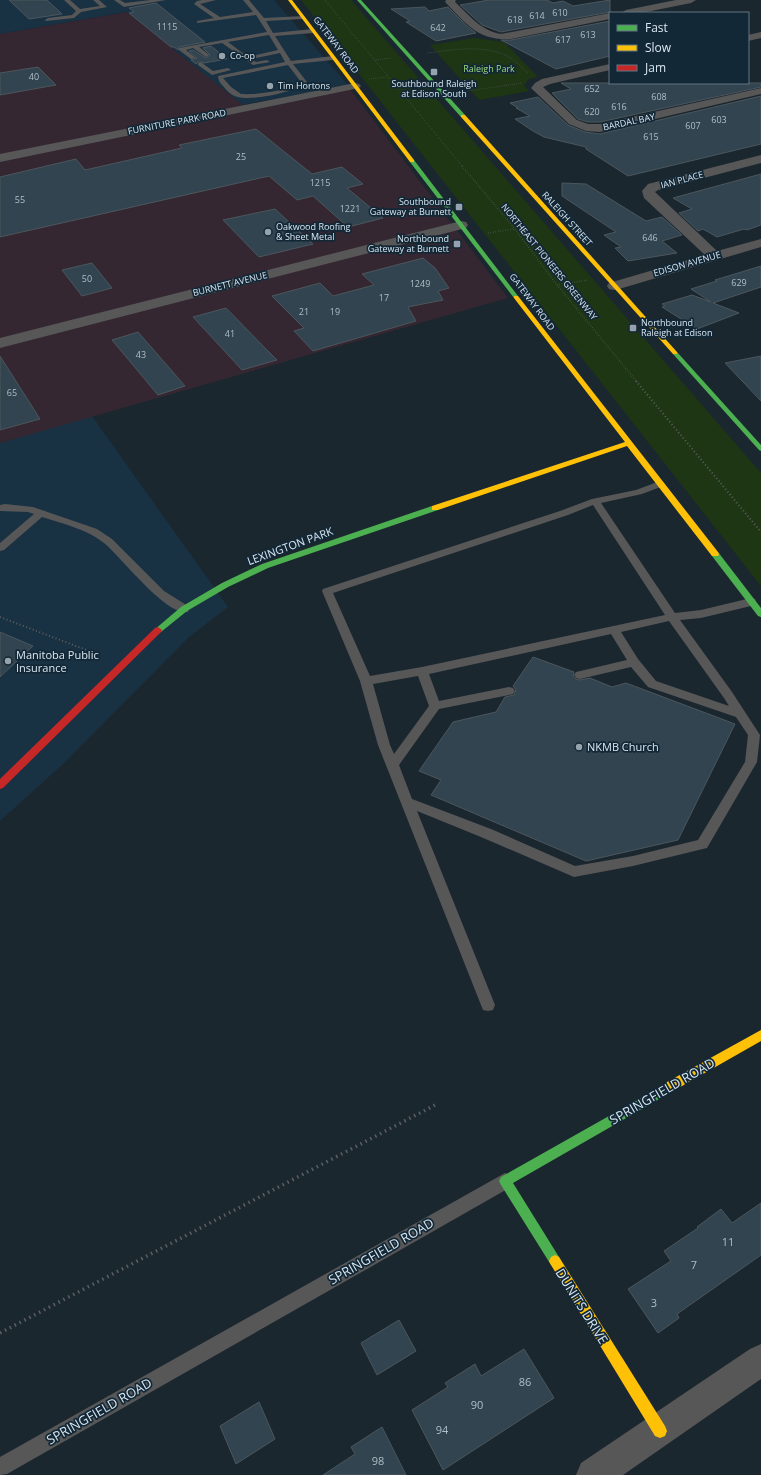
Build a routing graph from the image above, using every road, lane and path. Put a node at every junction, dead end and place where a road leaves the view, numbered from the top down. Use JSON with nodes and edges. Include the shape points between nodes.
{"nodes":[{"id":1,"x":67,"y":0,"type":"edge"},
{"id":2,"x":96,"y":0,"type":"edge"},
{"id":3,"x":117,"y":0,"type":"edge"},
{"id":4,"x":163,"y":0,"type":"edge"},
{"id":5,"x":213,"y":0,"type":"edge"},
{"id":6,"x":246,"y":0,"type":"edge"},
{"id":7,"x":290,"y":0,"type":"edge"},
{"id":8,"x":325,"y":0,"type":"edge"},
{"id":9,"x":359,"y":0,"type":"edge"},
{"id":10,"x":451,"y":0,"type":"edge"},
{"id":11,"x":691,"y":0,"type":"edge"},
{"id":12,"x":79,"y":12,"type":"junction"},
{"id":13,"x":257,"y":12,"type":"junction"},
{"id":14,"x":631,"y":12,"type":"edge"},
{"id":15,"x":301,"y":15,"type":"junction"},
{"id":16,"x":609,"y":16,"type":"edge"},
{"id":17,"x":218,"y":18,"type":"junction"},
{"id":18,"x":262,"y":19,"type":"junction"},
{"id":19,"x":48,"y":20,"type":"dead end"},
{"id":20,"x":199,"y":22,"type":"dead end"},
{"id":21,"x":313,"y":30,"type":"junction"},
{"id":22,"x":272,"y":35,"type":"junction"},
{"id":23,"x":761,"y":35,"type":"edge"},
{"id":24,"x":749,"y":38,"type":"edge"},
{"id":25,"x":267,"y":40,"type":"dead end"},
{"id":26,"x":223,"y":41,"type":"junction"},
{"id":27,"x":194,"y":46,"type":"junction"},
{"id":28,"x":240,"y":46,"type":"dead end"},
{"id":29,"x":233,"y":48,"type":"junction"},
{"id":30,"x":281,"y":51,"type":"junction"},
{"id":31,"x":206,"y":55,"type":"dead end"},
{"id":32,"x":409,"y":56,"type":"junction"},
{"id":33,"x":193,"y":58,"type":"dead end"},
{"id":34,"x":246,"y":58,"type":"junction"},
{"id":35,"x":333,"y":58,"type":"junction"},
{"id":36,"x":287,"y":61,"type":"junction"},
{"id":37,"x":200,"y":64,"type":"dead end"},
{"id":38,"x":255,"y":64,"type":"junction"},
{"id":39,"x":220,"y":66,"type":"dead end"},
{"id":40,"x":609,"y":68,"type":"edge"},
{"id":41,"x":226,"y":70,"type":"junction"},
{"id":42,"x":538,"y":81,"type":"junction"},
{"id":43,"x":355,"y":86,"type":"junction"},
{"id":44,"x":761,"y":91,"type":"edge"},
{"id":45,"x":443,"y":94,"type":"junction"},
{"id":46,"x":0,"y":158,"type":"edge"},
{"id":47,"x":761,"y":159,"type":"edge"},
{"id":48,"x":515,"y":229,"type":"junction"},
{"id":49,"x":465,"y":230,"type":"junction"},
{"id":50,"x":761,"y":243,"type":"edge"},
{"id":51,"x":714,"y":256,"type":"junction"},
{"id":52,"x":610,"y":282,"type":"junction"},
{"id":53,"x":557,"y":285,"type":"junction"},
{"id":54,"x":0,"y":343,"type":"edge"},
{"id":55,"x":628,"y":443,"type":"junction"},
{"id":56,"x":761,"y":450,"type":"edge"},
{"id":57,"x":660,"y":484,"type":"junction"},
{"id":58,"x":595,"y":502,"type":"junction"},
{"id":59,"x":0,"y":508,"type":"edge"},
{"id":60,"x":41,"y":513,"type":"junction"},
{"id":61,"x":761,"y":532,"type":"edge"},
{"id":62,"x":0,"y":548,"type":"edge"},
{"id":63,"x":751,"y":602,"type":"junction"},
{"id":64,"x":184,"y":609,"type":"junction"},
{"id":65,"x":761,"y":614,"type":"edge"},
{"id":66,"x":0,"y":617,"type":"edge"},
{"id":67,"x":672,"y":617,"type":"junction"},
{"id":68,"x":614,"y":629,"type":"junction"},
{"id":69,"x":88,"y":651,"type":"dead end"},
{"id":70,"x":634,"y":662,"type":"junction"},
{"id":71,"x":422,"y":671,"type":"junction"},
{"id":72,"x":580,"y":675,"type":"dead end"},
{"id":73,"x":366,"y":681,"type":"junction"},
{"id":74,"x":509,"y":691,"type":"dead end"},
{"id":75,"x":435,"y":706,"type":"junction"},
{"id":76,"x":740,"y":714,"type":"junction"},
{"id":77,"x":393,"y":765,"type":"junction"},
{"id":78,"x":0,"y":785,"type":"edge"},
{"id":79,"x":407,"y":802,"type":"junction"},
{"id":80,"x":488,"y":1005,"type":"dead end"},
{"id":81,"x":761,"y":1035,"type":"edge"},
{"id":82,"x":437,"y":1104,"type":"dead end"},
{"id":83,"x":505,"y":1181,"type":"junction"},
{"id":84,"x":0,"y":1334,"type":"edge"},
{"id":85,"x":761,"y":1360,"type":"edge"},
{"id":86,"x":660,"y":1430,"type":"junction"},
{"id":87,"x":0,"y":1467,"type":"edge"},
{"id":88,"x":593,"y":1475,"type":"edge"}],
"edges":[{"from":1,"to":12,"type":"lane"},
{"from":2,"to":12,"type":"lane","via":[[104,8]]},
{"from":3,"to":4,"type":"lane","via":[[124,5]]},
{"from":5,"to":17,"type":"lane","via":[[198,4]]},
{"from":6,"to":13,"type":"lane"},
{"from":7,"to":15,"type":"street","name":"GATEWAY ROAD"},
{"from":8,"to":48,"type":"path","name":"NORTHEAST PIONEERS GREENWAY"},
{"from":9,"to":32,"type":"street","name":"RALEIGH STREET"},
{"from":10,"to":16,"type":"street","via":[[450,2],[482,32],[496,37]]},
{"from":11,"to":14,"type":"street"},
{"from":12,"to":19,"type":"lane","via":[[74,16]]},
{"from":13,"to":17,"type":"lane"},
{"from":13,"to":18,"type":"lane"},
{"from":15,"to":18,"type":"lane"},
{"from":15,"to":21,"type":"street","name":"GATEWAY ROAD"},
{"from":17,"to":20,"type":"lane"},
{"from":18,"to":22,"type":"lane"},
{"from":21,"to":22,"type":"lane"},
{"from":21,"to":35,"type":"street","name":"GATEWAY ROAD"},
{"from":22,"to":25,"type":"lane"},
{"from":22,"to":26,"type":"lane"},
{"from":22,"to":30,"type":"lane"},
{"from":23,"to":24,"type":"street"},
{"from":26,"to":27,"type":"lane"},
{"from":26,"to":29,"type":"lane"},
{"from":27,"to":31,"type":"lane"},
{"from":27,"to":33,"type":"lane","via":[[181,49]]},
{"from":28,"to":29,"type":"lane"},
{"from":29,"to":34,"type":"lane"},
{"from":30,"to":34,"type":"lane"},
{"from":30,"to":36,"type":"lane"},
{"from":32,"to":42,"type":"path","via":[[448,50],[481,50],[507,56]]},
{"from":32,"to":45,"type":"street","name":"RALEIGH STREET"},
{"from":34,"to":38,"type":"lane"},
{"from":35,"to":36,"type":"lane"},
{"from":35,"to":43,"type":"street","name":"GATEWAY ROAD"},
{"from":36,"to":36,"type":"lane","via":[[225,75],[220,79],[241,96],[294,88],[303,84],[303,79]]},
{"from":36,"to":38,"type":"lane"},
{"from":37,"to":41,"type":"lane","via":[[212,73]]},
{"from":38,"to":41,"type":"lane"},
{"from":39,"to":41,"type":"lane"},
{"from":40,"to":42,"type":"street"},
{"from":42,"to":44,"type":"street","name":"BARDAL BAY","via":[[538,88],[573,122],[586,127],[600,128]]},
{"from":42,"to":45,"type":"path"},
{"from":43,"to":46,"type":"street","name":"FURNITURE PARK ROAD"},
{"from":43,"to":49,"type":"street","name":"GATEWAY ROAD"},
{"from":45,"to":52,"type":"street","name":"RALEIGH STREET"},
{"from":47,"to":51,"type":"street","name":"IAN PLACE","via":[[653,187],[648,191],[649,195]]},
{"from":48,"to":49,"type":"path"},
{"from":48,"to":53,"type":"path","name":"NORTHEAST PIONEERS GREENWAY"},
{"from":49,"to":54,"type":"street","name":"BURNETT AVENUE"},
{"from":49,"to":55,"type":"street","name":"GATEWAY ROAD"},
{"from":50,"to":51,"type":"street","name":"EDISON AVENUE"},
{"from":51,"to":52,"type":"street","name":"EDISON AVENUE"},
{"from":52,"to":53,"type":"path"},
{"from":52,"to":56,"type":"street","name":"RALEIGH STREET"},
{"from":53,"to":61,"type":"path","name":"NORTHEAST PIONEERS GREENWAY"},
{"from":55,"to":57,"type":"street","name":"GATEWAY ROAD"},
{"from":55,"to":64,"type":"street","name":"LEXINGTON PARK","via":[[265,566]]},
{"from":57,"to":58,"type":"lane","via":[[639,492]]},
{"from":57,"to":63,"type":"street","name":"GATEWAY ROAD"},
{"from":58,"to":67,"type":"lane"},
{"from":58,"to":73,"type":"lane","via":[[327,591]]},
{"from":59,"to":60,"type":"lane","via":[[29,509]]},
{"from":60,"to":62,"type":"lane"},
{"from":60,"to":64,"type":"lane","via":[[93,531],[108,541],[160,594]]},
{"from":63,"to":65,"type":"street","name":"GATEWAY ROAD"},
{"from":63,"to":67,"type":"lane","via":[[701,614]]},
{"from":64,"to":78,"type":"street","name":"LEXINGTON PARK","via":[[143,644]]},
{"from":66,"to":69,"type":"path"},
{"from":67,"to":68,"type":"lane"},
{"from":67,"to":76,"type":"lane"},
{"from":68,"to":70,"type":"lane"},
{"from":68,"to":71,"type":"lane"},
{"from":70,"to":72,"type":"lane"},
{"from":70,"to":76,"type":"lane","via":[[652,684]]},
{"from":71,"to":73,"type":"lane"},
{"from":71,"to":75,"type":"lane"},
{"from":73,"to":77,"type":"lane","via":[[384,745]]},
{"from":74,"to":75,"type":"lane"},
{"from":75,"to":77,"type":"lane"},
{"from":76,"to":79,"type":"lane","via":[[754,735],[752,762],[702,844],[574,872]]},
{"from":77,"to":79,"type":"lane"},
{"from":79,"to":80,"type":"lane"},
{"from":81,"to":83,"type":"street","name":"SPRINGFIELD ROAD"},
{"from":82,"to":84,"type":"path"},
{"from":83,"to":86,"type":"street","name":"DUNITS DRIVE"},
{"from":83,"to":87,"type":"lane","name":"SPRINGFIELD ROAD"},
{"from":85,"to":86,"type":"street"},
{"from":86,"to":88,"type":"street"}]}
